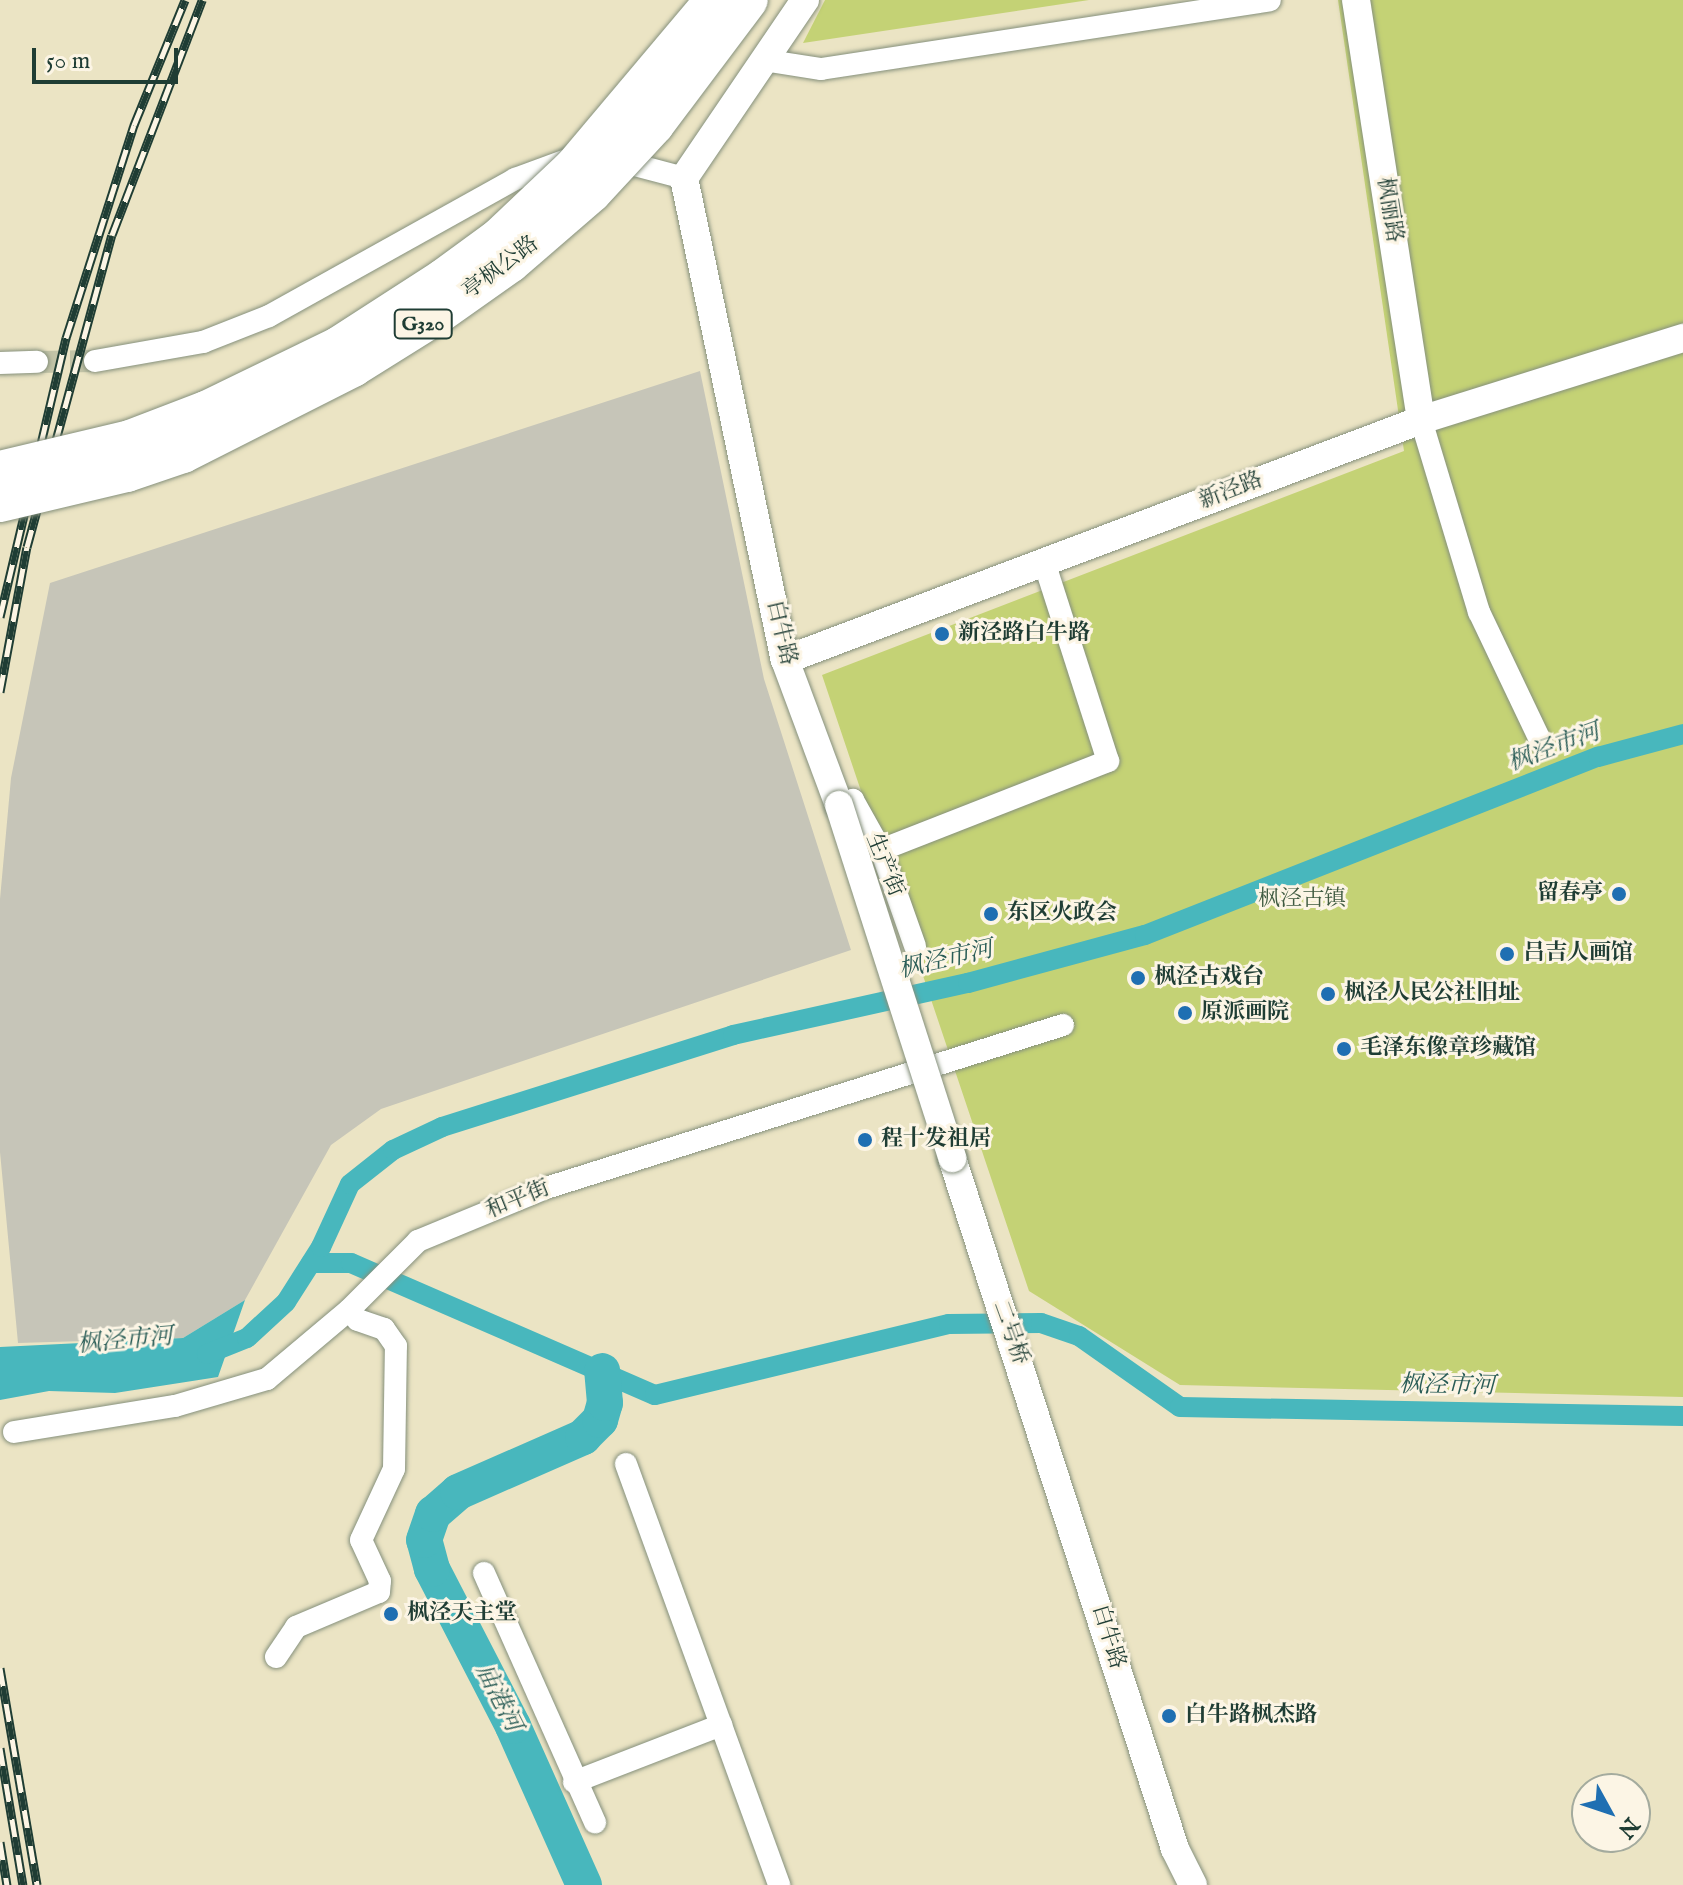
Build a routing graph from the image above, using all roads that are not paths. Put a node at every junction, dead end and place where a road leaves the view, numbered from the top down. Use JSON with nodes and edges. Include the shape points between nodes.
{"nodes":[{"id":1,"x":714,"y":0,"type":"edge"},
{"id":2,"x":749,"y":0,"type":"edge"},
{"id":3,"x":805,"y":0,"type":"edge"},
{"id":4,"x":1270,"y":0,"type":"edge"},
{"id":5,"x":1356,"y":0,"type":"edge"},
{"id":6,"x":763,"y":60,"type":"junction"},
{"id":7,"x":684,"y":178,"type":"junction"},
{"id":8,"x":1683,"y":338,"type":"edge"},
{"id":9,"x":95,"y":361,"type":"tunnel mouth"},
{"id":10,"x":37,"y":362,"type":"tunnel mouth"},
{"id":11,"x":0,"y":363,"type":"edge"},
{"id":12,"x":1421,"y":420,"type":"junction"},
{"id":13,"x":0,"y":470,"type":"edge"},
{"id":14,"x":0,"y":503,"type":"edge"},
{"id":15,"x":1044,"y":562,"type":"junction"},
{"id":16,"x":785,"y":660,"type":"junction"},
{"id":17,"x":1542,"y":744,"type":"dead end"},
{"id":18,"x":839,"y":805,"type":"junction"},
{"id":19,"x":881,"y":850,"type":"junction"},
{"id":20,"x":915,"y":946,"type":"dead end"},
{"id":21,"x":1063,"y":1025,"type":"dead end"},
{"id":22,"x":991,"y":1279,"type":"joint"},
{"id":23,"x":356,"y":1304,"type":"junction"},
{"id":24,"x":1030,"y":1386,"type":"joint"},
{"id":25,"x":14,"y":1432,"type":"dead end"},
{"id":26,"x":626,"y":1464,"type":"dead end"},
{"id":27,"x":484,"y":1573,"type":"dead end"},
{"id":28,"x":276,"y":1657,"type":"dead end"},
{"id":29,"x":721,"y":1725,"type":"junction"},
{"id":30,"x":574,"y":1782,"type":"junction"},
{"id":31,"x":595,"y":1822,"type":"dead end"},
{"id":32,"x":779,"y":1885,"type":"edge"},
{"id":33,"x":1193,"y":1885,"type":"edge"}],
"edges":[{"from":1,"to":13,"type":"highway","name":"亭枫公路","number":"G320","bridge":true,"via":[[574,166],[499,237],[443,278],[338,346],[206,410],[130,439]]},
{"from":2,"to":14,"type":"highway","name":"亭枫公路","number":"G320","bridge":true,"via":[[655,125],[592,193],[511,263],[439,314],[353,368],[183,454]]},
{"from":3,"to":6,"type":"street"},
{"from":4,"to":6,"type":"street","via":[[821,69]]},
{"from":5,"to":12,"type":"street","name":"枫丽路"},
{"from":6,"to":7,"type":"street"},
{"from":7,"to":9,"type":"street","via":[[608,158],[572,155],[477,199],[269,316],[190,345]]},
{"from":7,"to":16,"type":"street","name":"白牛路"},
{"from":8,"to":12,"type":"street","name":"新泾路"},
{"from":10,"to":11,"type":"street"},
{"from":12,"to":15,"type":"street","name":"新泾路"},
{"from":12,"to":17,"type":"street","via":[[1479,612]]},
{"from":15,"to":16,"type":"street","name":"新泾路"},
{"from":15,"to":19,"type":"street","via":[[1108,761]]},
{"from":16,"to":18,"type":"street","name":"白牛路"},
{"from":18,"to":19,"type":"street","name":"生产街","via":[[853,800]]},
{"from":18,"to":22,"type":"street","name":"白牛路","bridge":true},
{"from":19,"to":20,"type":"street","name":"生产街"},
{"from":21,"to":23,"type":"street","name":"和平街","via":[[546,1188],[418,1241]]},
{"from":22,"to":24,"type":"street","name":"二号桥"},
{"from":23,"to":25,"type":"street","name":"和平街","via":[[267,1379],[175,1406]]},
{"from":23,"to":28,"type":"street","via":[[358,1320],[384,1329],[396,1346],[394,1469],[361,1540],[380,1581],[379,1592],[296,1627]]},
{"from":24,"to":33,"type":"street","name":"白牛路","via":[[1175,1849]]},
{"from":26,"to":29,"type":"street"},
{"from":27,"to":30,"type":"street"},
{"from":29,"to":30,"type":"street"},
{"from":29,"to":32,"type":"street"},
{"from":30,"to":31,"type":"street"}]}
